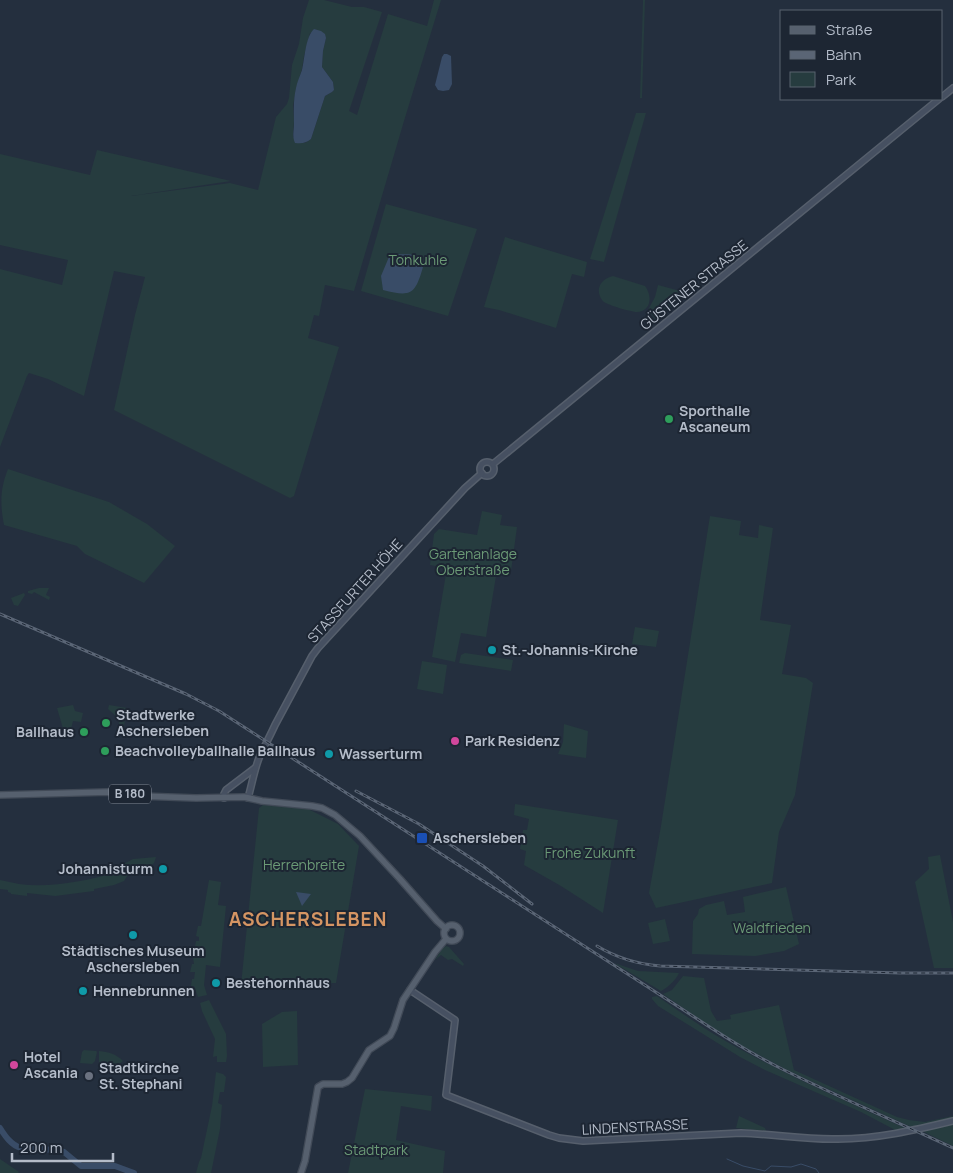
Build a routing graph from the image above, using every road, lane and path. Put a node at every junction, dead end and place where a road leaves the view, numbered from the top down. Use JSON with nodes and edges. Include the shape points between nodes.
{"nodes":[{"id":1,"x":953,"y":88,"type":"edge"},
{"id":2,"x":943,"y":96,"type":"edge"},
{"id":3,"x":939,"y":100,"type":"edge"},
{"id":4,"x":493,"y":464,"type":"junction"},
{"id":5,"x":482,"y":473,"type":"junction"},
{"id":6,"x":256,"y":767,"type":"junction"},
{"id":7,"x":245,"y":776,"type":"junction"},
{"id":8,"x":252,"y":781,"type":"junction"},
{"id":9,"x":0,"y":795,"type":"edge"},
{"id":10,"x":224,"y":798,"type":"junction"},
{"id":11,"x":248,"y":798,"type":"junction"},
{"id":12,"x":446,"y":929,"type":"junction"},
{"id":13,"x":446,"y":939,"type":"junction"},
{"id":14,"x":410,"y":990,"type":"junction"},
{"id":15,"x":953,"y":1121,"type":"edge"},
{"id":16,"x":301,"y":1173,"type":"edge"}],
"edges":[{"from":1,"to":2,"type":"main road","name":"GÜSTENER STRASSE"},
{"from":3,"to":4,"type":"main road","name":"GÜSTENER STRASSE"},
{"from":4,"to":5,"type":"main road","via":[[483,463]]},
{"from":4,"to":5,"type":"main road","via":[[492,474],[486,476]]},
{"from":5,"to":6,"type":"main road","name":"STASSFURTER HÖHE","via":[[315,652]]},
{"from":6,"to":7,"type":"main road"},
{"from":6,"to":8,"type":"main road","name":"STASSFURTER HÖHE"},
{"from":7,"to":8,"type":"main road","via":[[251,777]]},
{"from":7,"to":10,"type":"main road","via":[[226,790]]},
{"from":8,"to":11,"type":"main road","name":"STASSFURTER HÖHE"},
{"from":9,"to":10,"type":"main road","number":"B 180","via":[[108,792]]},
{"from":10,"to":11,"type":"main road","number":"B 180"},
{"from":11,"to":12,"type":"main road","number":"B 180","via":[[326,809],[366,842]]},
{"from":12,"to":13,"type":"main road"},
{"from":12,"to":13,"type":"main road","via":[[454,926],[459,933],[455,940]]},
{"from":13,"to":14,"type":"main road"},
{"from":14,"to":15,"type":"main road","name":"LINDENSTRASSE","via":[[455,1020],[446,1095],[549,1135],[574,1141],[741,1133],[836,1140],[902,1132]]},
{"from":14,"to":16,"type":"main road","via":[[401,1004],[390,1036],[369,1050],[350,1080],[318,1087]]}]}
